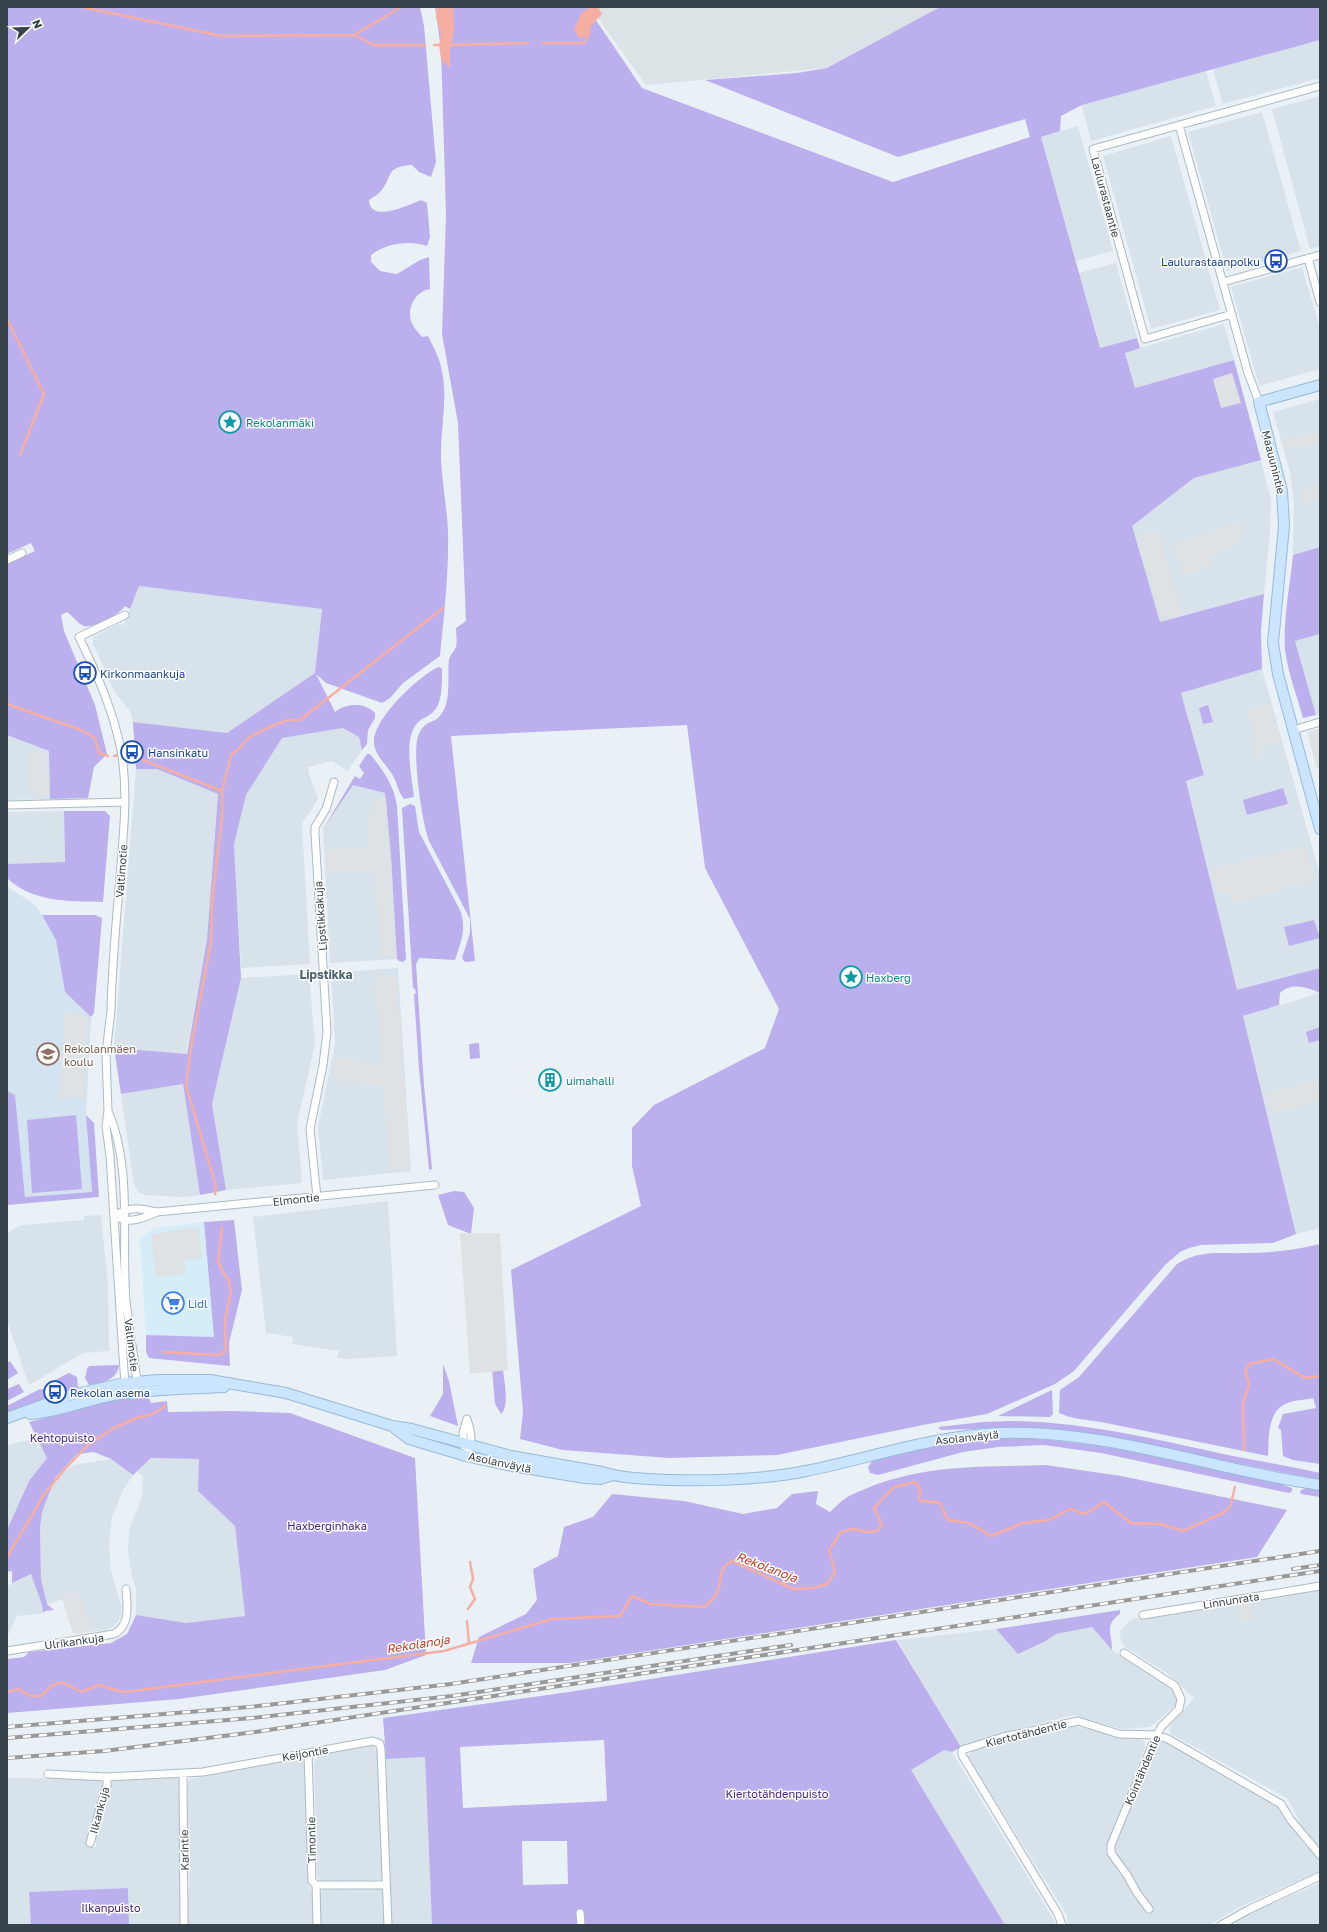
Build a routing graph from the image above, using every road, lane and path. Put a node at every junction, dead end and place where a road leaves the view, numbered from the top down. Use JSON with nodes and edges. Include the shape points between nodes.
{"nodes":[{"id":1,"x":1320,"y":86,"type":"edge"},
{"id":2,"x":1179,"y":125,"type":"junction"},
{"id":3,"x":1320,"y":255,"type":"edge"},
{"id":4,"x":1308,"y":258,"type":"junction"},
{"id":5,"x":1223,"y":282,"type":"junction"},
{"id":6,"x":1320,"y":302,"type":"edge"},
{"id":7,"x":1232,"y":314,"type":"junction"},
{"id":8,"x":1320,"y":385,"type":"edge"},
{"id":9,"x":1259,"y":402,"type":"junction"},
{"id":10,"x":22,"y":553,"type":"dead end"},
{"id":11,"x":7,"y":560,"type":"edge"},
{"id":12,"x":125,"y":615,"type":"dead end"},
{"id":13,"x":1320,"y":722,"type":"edge"},
{"id":14,"x":1293,"y":730,"type":"junction"},
{"id":15,"x":334,"y":782,"type":"dead end"},
{"id":16,"x":125,"y":802,"type":"junction"},
{"id":17,"x":7,"y":805,"type":"edge"},
{"id":18,"x":1320,"y":828,"type":"edge"},
{"id":19,"x":108,"y":1111,"type":"junction"},
{"id":20,"x":435,"y":1185,"type":"dead end"},
{"id":21,"x":317,"y":1197,"type":"junction"},
{"id":22,"x":124,"y":1209,"type":"junction"},
{"id":23,"x":157,"y":1212,"type":"junction"},
{"id":24,"x":114,"y":1216,"type":"junction"},
{"id":25,"x":125,"y":1220,"type":"junction"},
{"id":26,"x":137,"y":1382,"type":"junction"},
{"id":27,"x":125,"y":1383,"type":"junction"},
{"id":28,"x":238,"y":1386,"type":"junction"},
{"id":29,"x":134,"y":1392,"type":"junction"},
{"id":30,"x":22,"y":1414,"type":"junction"},
{"id":31,"x":7,"y":1418,"type":"edge"},
{"id":32,"x":392,"y":1426,"type":"junction"},
{"id":33,"x":467,"y":1444,"type":"junction"},
{"id":34,"x":466,"y":1456,"type":"junction"},
{"id":35,"x":613,"y":1476,"type":"junction"},
{"id":36,"x":1320,"y":1485,"type":"edge"},
{"id":37,"x":1320,"y":1586,"type":"edge"},
{"id":38,"x":126,"y":1589,"type":"dead end"},
{"id":39,"x":1143,"y":1615,"type":"dead end"},
{"id":40,"x":7,"y":1651,"type":"edge"},
{"id":41,"x":1124,"y":1653,"type":"dead end"},
{"id":42,"x":1157,"y":1735,"type":"junction"},
{"id":43,"x":308,"y":1753,"type":"junction"},
{"id":44,"x":48,"y":1774,"type":"dead end"},
{"id":45,"x":183,"y":1774,"type":"junction"},
{"id":46,"x":107,"y":1777,"type":"junction"},
{"id":47,"x":90,"y":1843,"type":"dead end"},
{"id":48,"x":1320,"y":1855,"type":"edge"},
{"id":49,"x":1320,"y":1876,"type":"edge"},
{"id":50,"x":316,"y":1885,"type":"junction"},
{"id":51,"x":386,"y":1885,"type":"junction"},
{"id":52,"x":1149,"y":1909,"type":"dead end"},
{"id":53,"x":580,"y":1913,"type":"dead end"},
{"id":54,"x":184,"y":1925,"type":"edge"},
{"id":55,"x":317,"y":1925,"type":"edge"},
{"id":56,"x":388,"y":1925,"type":"edge"},
{"id":57,"x":581,"y":1925,"type":"edge"},
{"id":58,"x":1062,"y":1925,"type":"edge"},
{"id":59,"x":1221,"y":1925,"type":"edge"}],
"edges":[{"from":1,"to":2,"type":"street","name":"Laulurastaantie"},
{"from":2,"to":5,"type":"street","name":"Maauunintie"},
{"from":2,"to":7,"type":"street","name":"Laulurastaantie","via":[[1093,149],[1145,339]]},
{"from":3,"to":4,"type":"street"},
{"from":4,"to":5,"type":"street"},
{"from":4,"to":6,"type":"street"},
{"from":5,"to":7,"type":"street","name":"Maauunintie"},
{"from":7,"to":9,"type":"street","name":"Maauunintie"},
{"from":8,"to":9,"type":"main road"},
{"from":9,"to":14,"type":"main road","name":"Maauunintie","via":[[1284,504],[1273,643],[1278,674]]},
{"from":10,"to":11,"type":"street"},
{"from":12,"to":16,"type":"street","name":"Valtimotie","via":[[79,637],[113,716],[124,770]]},
{"from":13,"to":14,"type":"street"},
{"from":14,"to":18,"type":"main road","name":"Maauunintie"},
{"from":15,"to":21,"type":"street","name":"Lipstikkakuja","via":[[326,809],[315,827],[327,1032],[310,1129]]},
{"from":16,"to":17,"type":"street"},
{"from":16,"to":19,"type":"street","name":"Valtimotie","via":[[108,1025]]},
{"from":19,"to":22,"type":"street","name":"Valtimotie","via":[[114,1125],[120,1155]]},
{"from":19,"to":24,"type":"street","name":"Valtimotie","via":[[106,1126]]},
{"from":20,"to":21,"type":"street","name":"Elmontie"},
{"from":21,"to":23,"type":"street","name":"Elmontie"},
{"from":22,"to":23,"type":"street","name":"Elmontie"},
{"from":22,"to":24,"type":"street"},
{"from":22,"to":25,"type":"street","name":"Valtimotie"},
{"from":23,"to":25,"type":"street","name":"Elmontie","via":[[143,1218]]},
{"from":24,"to":25,"type":"street","name":"Elmontie"},
{"from":24,"to":27,"type":"street","name":"Valtimotie"},
{"from":25,"to":26,"type":"street","name":"Valtimotie","via":[[126,1300]]},
{"from":26,"to":27,"type":"main road","name":"Asolanväylä"},
{"from":26,"to":28,"type":"main road","name":"Asolanväylä","via":[[210,1380]]},
{"from":26,"to":29,"type":"street","name":"Valtimotie"},
{"from":27,"to":29,"type":"street","name":"Valtimotie"},
{"from":27,"to":30,"type":"main road","name":"Asolanväylä","via":[[71,1395]]},
{"from":28,"to":29,"type":"main road","name":"Asolanväylä"},
{"from":28,"to":32,"type":"main road","name":"Asolanväylä","via":[[286,1393]]},
{"from":29,"to":30,"type":"main road","name":"Asolanväylä","via":[[44,1413]]},
{"from":30,"to":31,"type":"main road","name":"Asolanväylä"},
{"from":32,"to":33,"type":"main road","name":"Asolanväylä"},
{"from":32,"to":34,"type":"main road","name":"Asolanväylä","via":[[409,1440]]},
{"from":33,"to":34,"type":"street"},
{"from":33,"to":35,"type":"main road","name":"Asolanväylä","via":[[511,1456]]},
{"from":34,"to":35,"type":"main road","name":"Asolanväylä","via":[[585,1478],[600,1479]]},
{"from":35,"to":36,"type":"main road","name":"Asolanväylä","via":[[693,1480],[757,1477],[805,1471],[924,1442],[1001,1433],[1069,1436],[1263,1476]]},
{"from":37,"to":39,"type":"street","name":"Linnunrata"},
{"from":38,"to":40,"type":"street","name":"Ulrikankuja","via":[[127,1617],[121,1629],[114,1634]]},
{"from":41,"to":42,"type":"street","name":"Kointähdentie","via":[[1175,1686],[1179,1693],[1179,1709],[1166,1721]]},
{"from":42,"to":48,"type":"street","name":"Kiertotähdentie","via":[[1271,1796],[1281,1804]]},
{"from":42,"to":52,"type":"street","name":"Kointähdentie","via":[[1111,1845],[1111,1853]]},
{"from":42,"to":58,"type":"street","name":"Kiertotähdentie","via":[[1120,1734],[1078,1721],[1003,1737],[962,1750],[962,1755],[1058,1914]]},
{"from":43,"to":45,"type":"street","name":"Keijontie"},
{"from":43,"to":50,"type":"street","name":"Timontie","via":[[312,1881]]},
{"from":43,"to":51,"type":"street","name":"Keijontie","via":[[366,1741],[380,1744]]},
{"from":44,"to":46,"type":"street","name":"Keijontie"},
{"from":45,"to":46,"type":"street","name":"Keijontie"},
{"from":45,"to":54,"type":"street","name":"Karintie"},
{"from":46,"to":47,"type":"street","name":"Ilkankuja"},
{"from":49,"to":59,"type":"street"},
{"from":50,"to":51,"type":"street"},
{"from":50,"to":55,"type":"street","name":"Timontie"},
{"from":51,"to":56,"type":"street","name":"Keijontie"},
{"from":53,"to":57,"type":"street"}]}
